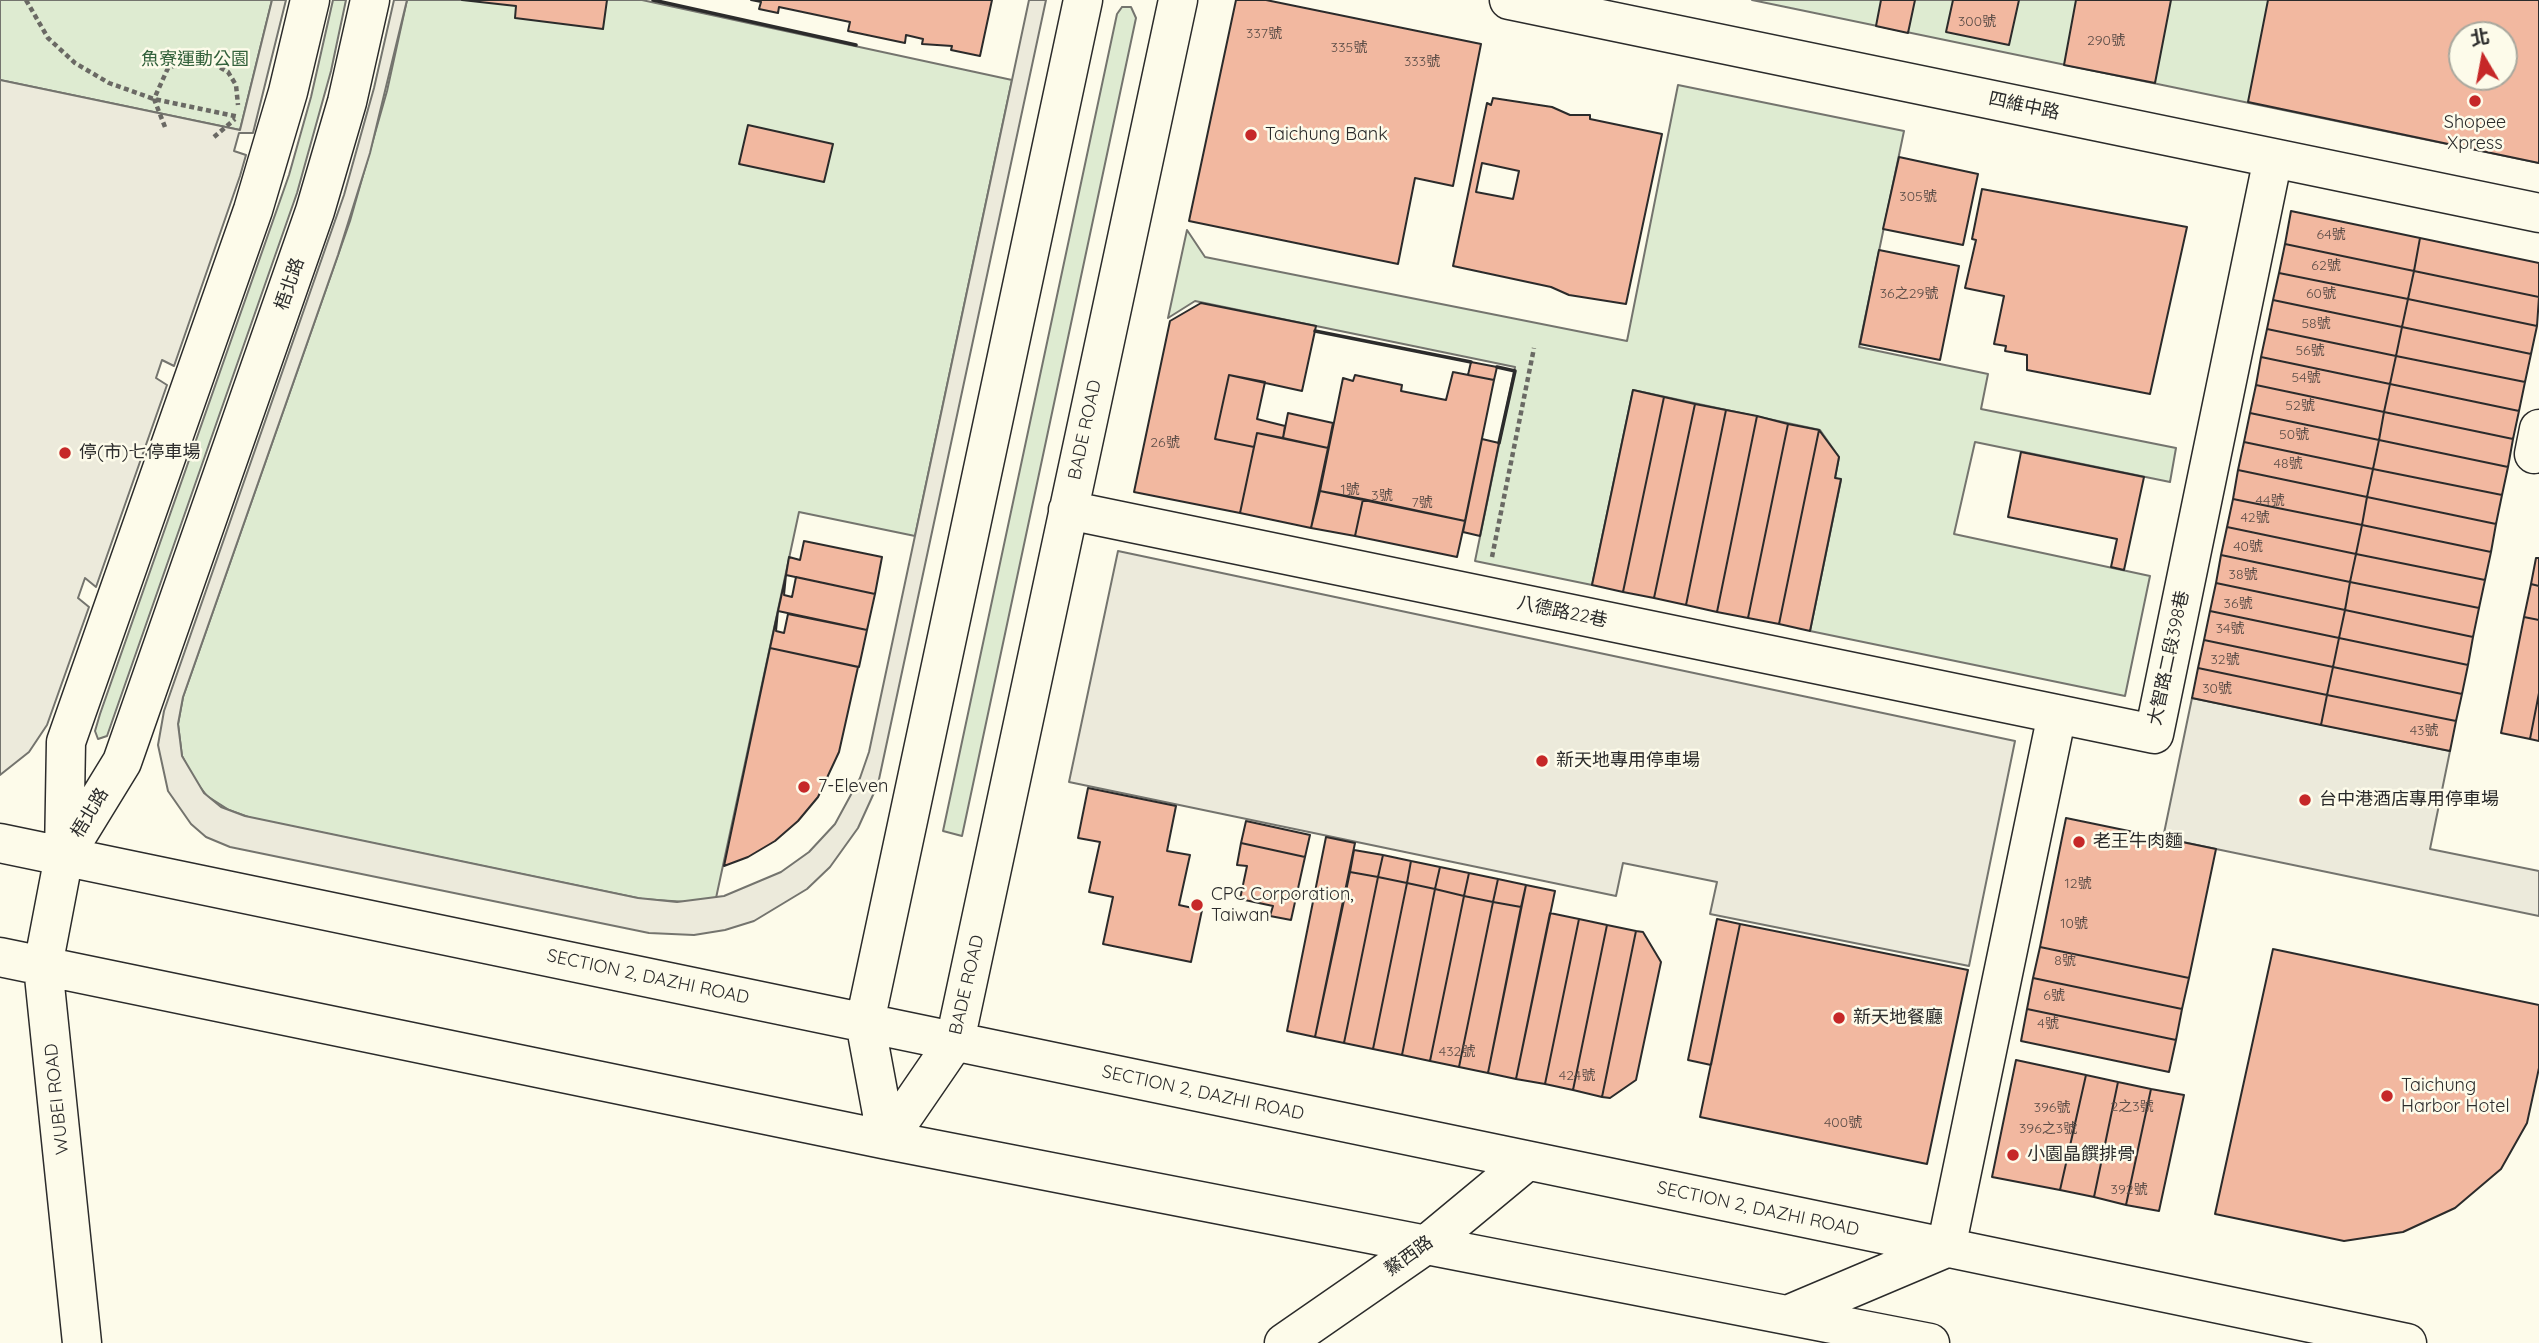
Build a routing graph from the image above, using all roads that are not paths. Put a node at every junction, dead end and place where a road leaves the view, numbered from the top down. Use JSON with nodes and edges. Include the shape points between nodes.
{"nodes":[{"id":1,"x":310,"y":0,"type":"edge"},
{"id":2,"x":370,"y":0,"type":"edge"},
{"id":3,"x":1083,"y":0,"type":"edge"},
{"id":4,"x":1178,"y":0,"type":"edge"},
{"id":5,"x":1508,"y":0,"type":"edge"},
{"id":6,"x":2273,"y":158,"type":"junction"},
{"id":7,"x":2539,"y":213,"type":"edge"},
{"id":8,"x":1068,"y":510,"type":"junction"},
{"id":9,"x":2057,"y":714,"type":"junction"},
{"id":10,"x":0,"y":843,"type":"edge"},
{"id":11,"x":64,"y":856,"type":"junction"},
{"id":12,"x":0,"y":957,"type":"edge"},
{"id":13,"x":43,"y":966,"type":"junction"},
{"id":14,"x":865,"y":1022,"type":"junction"},
{"id":15,"x":956,"y":1041,"type":"junction"},
{"id":16,"x":887,"y":1140,"type":"junction"},
{"id":17,"x":1527,"y":1161,"type":"junction"},
{"id":18,"x":1427,"y":1244,"type":"junction"},
{"id":19,"x":1946,"y":1248,"type":"junction"},
{"id":20,"x":1787,"y":1329,"type":"edge"},
{"id":21,"x":1840,"y":1334,"type":"edge"},
{"id":22,"x":82,"y":1343,"type":"edge"},
{"id":23,"x":1284,"y":1343,"type":"edge"},
{"id":24,"x":1930,"y":1343,"type":"edge"},
{"id":25,"x":2407,"y":1343,"type":"edge"}],
"edges":[{"from":1,"to":11,"type":"street","name":"梧北路","via":[[259,192],[66,742]]},
{"from":2,"to":11,"type":"street","name":"梧北路","via":[[315,211],[122,762]]},
{"from":3,"to":14,"type":"street"},
{"from":4,"to":8,"type":"street","name":"BADE ROAD"},
{"from":5,"to":6,"type":"street","name":"四維中路"},
{"from":6,"to":7,"type":"street","name":"四維中路"},
{"from":6,"to":9,"type":"street","name":"大智路二段398巷","via":[[2154,734]]},
{"from":8,"to":9,"type":"street","name":"八德路22巷"},
{"from":8,"to":15,"type":"street","name":"BADE ROAD"},
{"from":9,"to":19,"type":"street"},
{"from":10,"to":11,"type":"street","name":"SECTION 2, DAZHI ROAD"},
{"from":11,"to":13,"type":"street","name":"WUBEI ROAD"},
{"from":11,"to":14,"type":"street","name":"SECTION 2, DAZHI ROAD"},
{"from":12,"to":13,"type":"street"},
{"from":13,"to":16,"type":"street"},
{"from":13,"to":22,"type":"street","name":"WUBEI ROAD"},
{"from":14,"to":15,"type":"street","name":"SECTION 2, DAZHI ROAD"},
{"from":14,"to":16,"type":"street"},
{"from":15,"to":16,"type":"street","name":"BADE ROAD"},
{"from":15,"to":17,"type":"street","name":"SECTION 2, DAZHI ROAD"},
{"from":16,"to":18,"type":"street"},
{"from":17,"to":18,"type":"street","name":"鰲西路"},
{"from":17,"to":19,"type":"street","name":"SECTION 2, DAZHI ROAD"},
{"from":18,"to":20,"type":"street"},
{"from":18,"to":23,"type":"street","name":"鰲西路"},
{"from":19,"to":20,"type":"street"},
{"from":19,"to":21,"type":"street"},
{"from":19,"to":25,"type":"street","name":"SECTION 2, DAZHI ROAD"},
{"from":20,"to":21,"type":"street"},
{"from":21,"to":24,"type":"street"}]}
